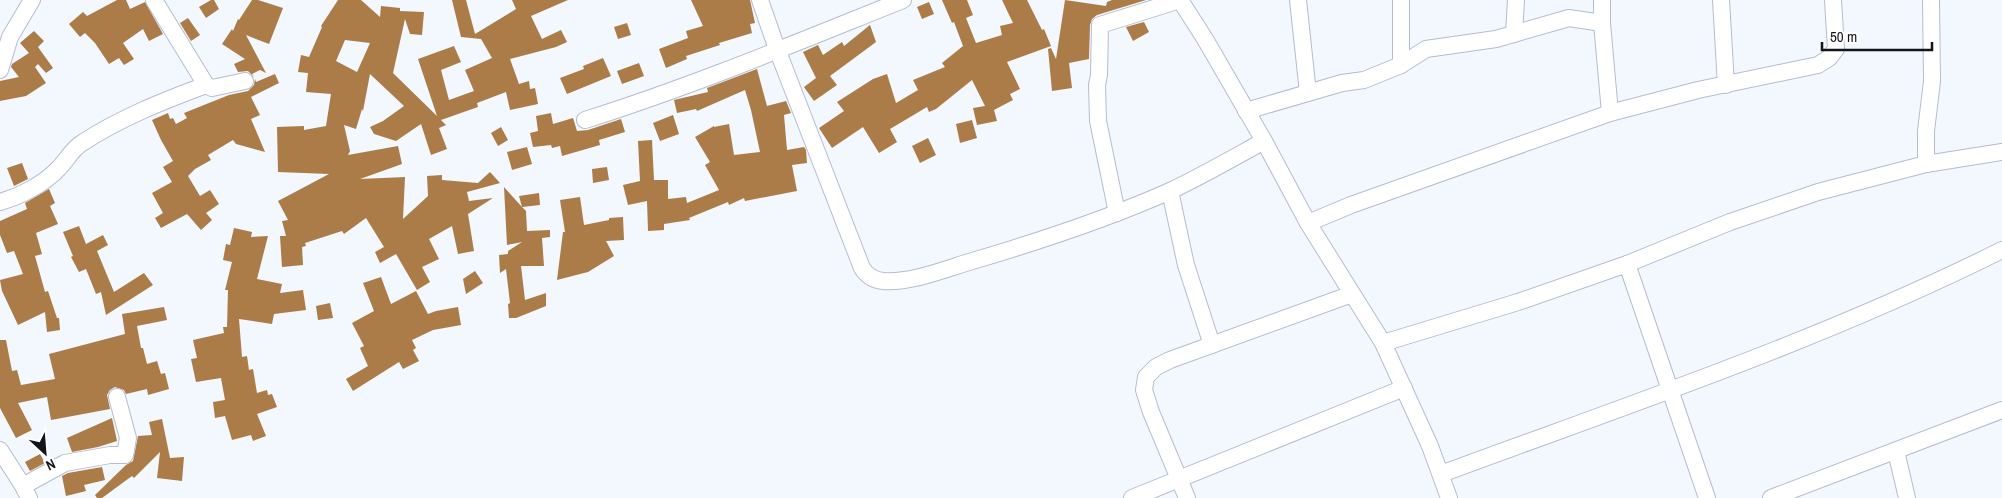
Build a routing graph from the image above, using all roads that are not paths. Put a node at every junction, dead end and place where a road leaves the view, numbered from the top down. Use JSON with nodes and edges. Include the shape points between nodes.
{"nodes":[{"id":1,"x":32,"y":0,"type":"edge"},
{"id":2,"x":154,"y":0,"type":"edge"},
{"id":3,"x":760,"y":0,"type":"edge"},
{"id":4,"x":903,"y":0,"type":"edge"},
{"id":5,"x":1180,"y":0,"type":"edge"},
{"id":6,"x":1298,"y":0,"type":"edge"},
{"id":7,"x":1401,"y":0,"type":"edge"},
{"id":8,"x":1516,"y":0,"type":"edge"},
{"id":9,"x":1602,"y":0,"type":"edge"},
{"id":10,"x":1721,"y":0,"type":"edge"},
{"id":11,"x":1833,"y":0,"type":"edge"},
{"id":12,"x":1931,"y":0,"type":"edge"},
{"id":13,"x":1602,"y":23,"type":"junction"},
{"id":14,"x":1514,"y":34,"type":"junction"},
{"id":15,"x":777,"y":49,"type":"junction"},
{"id":16,"x":1400,"y":65,"type":"junction"},
{"id":17,"x":0,"y":70,"type":"edge"},
{"id":18,"x":245,"y":81,"type":"dead end"},
{"id":19,"x":206,"y":84,"type":"junction"},
{"id":20,"x":1726,"y":85,"type":"junction"},
{"id":21,"x":1308,"y":93,"type":"junction"},
{"id":22,"x":1246,"y":111,"type":"junction"},
{"id":23,"x":1610,"y":113,"type":"junction"},
{"id":24,"x":585,"y":120,"type":"dead end"},
{"id":25,"x":1264,"y":141,"type":"junction"},
{"id":26,"x":2002,"y":152,"type":"edge"},
{"id":27,"x":1926,"y":164,"type":"junction"},
{"id":28,"x":1170,"y":191,"type":"junction"},
{"id":29,"x":0,"y":202,"type":"edge"},
{"id":30,"x":1117,"y":213,"type":"junction"},
{"id":31,"x":1308,"y":223,"type":"junction"},
{"id":32,"x":2002,"y":250,"type":"edge"},
{"id":33,"x":1627,"y":264,"type":"junction"},
{"id":34,"x":1352,"y":294,"type":"junction"},
{"id":35,"x":1383,"y":343,"type":"junction"},
{"id":36,"x":1212,"y":345,"type":"junction"},
{"id":37,"x":1404,"y":388,"type":"junction"},
{"id":38,"x":1671,"y":389,"type":"junction"},
{"id":39,"x":117,"y":397,"type":"dead end"},
{"id":40,"x":2002,"y":410,"type":"edge"},
{"id":41,"x":0,"y":450,"type":"edge"},
{"id":42,"x":1896,"y":451,"type":"junction"},
{"id":43,"x":1441,"y":474,"type":"junction"},
{"id":44,"x":1179,"y":478,"type":"junction"},
{"id":45,"x":26,"y":492,"type":"edge"},
{"id":46,"x":1132,"y":498,"type":"edge"},
{"id":47,"x":1187,"y":498,"type":"edge"},
{"id":48,"x":1450,"y":498,"type":"edge"},
{"id":49,"x":1707,"y":498,"type":"edge"},
{"id":50,"x":1771,"y":498,"type":"edge"},
{"id":51,"x":1907,"y":498,"type":"edge"}],
"edges":[{"from":1,"to":17,"type":"street","via":[[10,37]]},
{"from":2,"to":19,"type":"street"},
{"from":3,"to":15,"type":"street"},
{"from":4,"to":15,"type":"street"},
{"from":5,"to":22,"type":"street"},
{"from":5,"to":30,"type":"street","via":[[1100,24],[1098,121]]},
{"from":6,"to":21,"type":"street"},
{"from":7,"to":16,"type":"street"},
{"from":8,"to":14,"type":"street"},
{"from":9,"to":13,"type":"street"},
{"from":10,"to":20,"type":"street"},
{"from":11,"to":20,"type":"street","via":[[1836,49],[1829,58],[1818,66]]},
{"from":12,"to":27,"type":"street","via":[[1932,81]]},
{"from":13,"to":14,"type":"street","via":[[1569,18]]},
{"from":13,"to":23,"type":"street"},
{"from":14,"to":16,"type":"street","via":[[1426,49]]},
{"from":15,"to":24,"type":"street","via":[[646,101]]},
{"from":15,"to":30,"type":"street","via":[[867,276],[882,281],[935,272]]},
{"from":16,"to":21,"type":"street","via":[[1364,80]]},
{"from":18,"to":19,"type":"street","via":[[212,88]]},
{"from":19,"to":29,"type":"street","via":[[94,136],[75,148],[48,179]]},
{"from":20,"to":23,"type":"street"},
{"from":21,"to":22,"type":"street"},
{"from":22,"to":25,"type":"street"},
{"from":23,"to":31,"type":"street"},
{"from":25,"to":28,"type":"street"},
{"from":25,"to":31,"type":"street"},
{"from":26,"to":27,"type":"street"},
{"from":27,"to":33,"type":"street","via":[[1818,192],[1730,222]]},
{"from":28,"to":30,"type":"street"},
{"from":28,"to":36,"type":"street","via":[[1186,265]]},
{"from":31,"to":34,"type":"street"},
{"from":32,"to":38,"type":"street","via":[[1882,305]]},
{"from":33,"to":35,"type":"street","via":[[1518,302]]},
{"from":33,"to":38,"type":"street"},
{"from":34,"to":35,"type":"street"},
{"from":34,"to":36,"type":"street"},
{"from":35,"to":37,"type":"street"},
{"from":36,"to":44,"type":"street","via":[[1170,360],[1146,377],[1144,390],[1151,412]]},
{"from":37,"to":43,"type":"street"},
{"from":37,"to":44,"type":"street"},
{"from":38,"to":43,"type":"street"},
{"from":38,"to":49,"type":"street"},
{"from":39,"to":45,"type":"street","via":[[128,438],[125,455],[66,463]]},
{"from":40,"to":42,"type":"street"},
{"from":41,"to":45,"type":"street"},
{"from":42,"to":50,"type":"street"},
{"from":42,"to":51,"type":"street"},
{"from":43,"to":48,"type":"street"},
{"from":44,"to":46,"type":"street"},
{"from":44,"to":47,"type":"street"}]}
